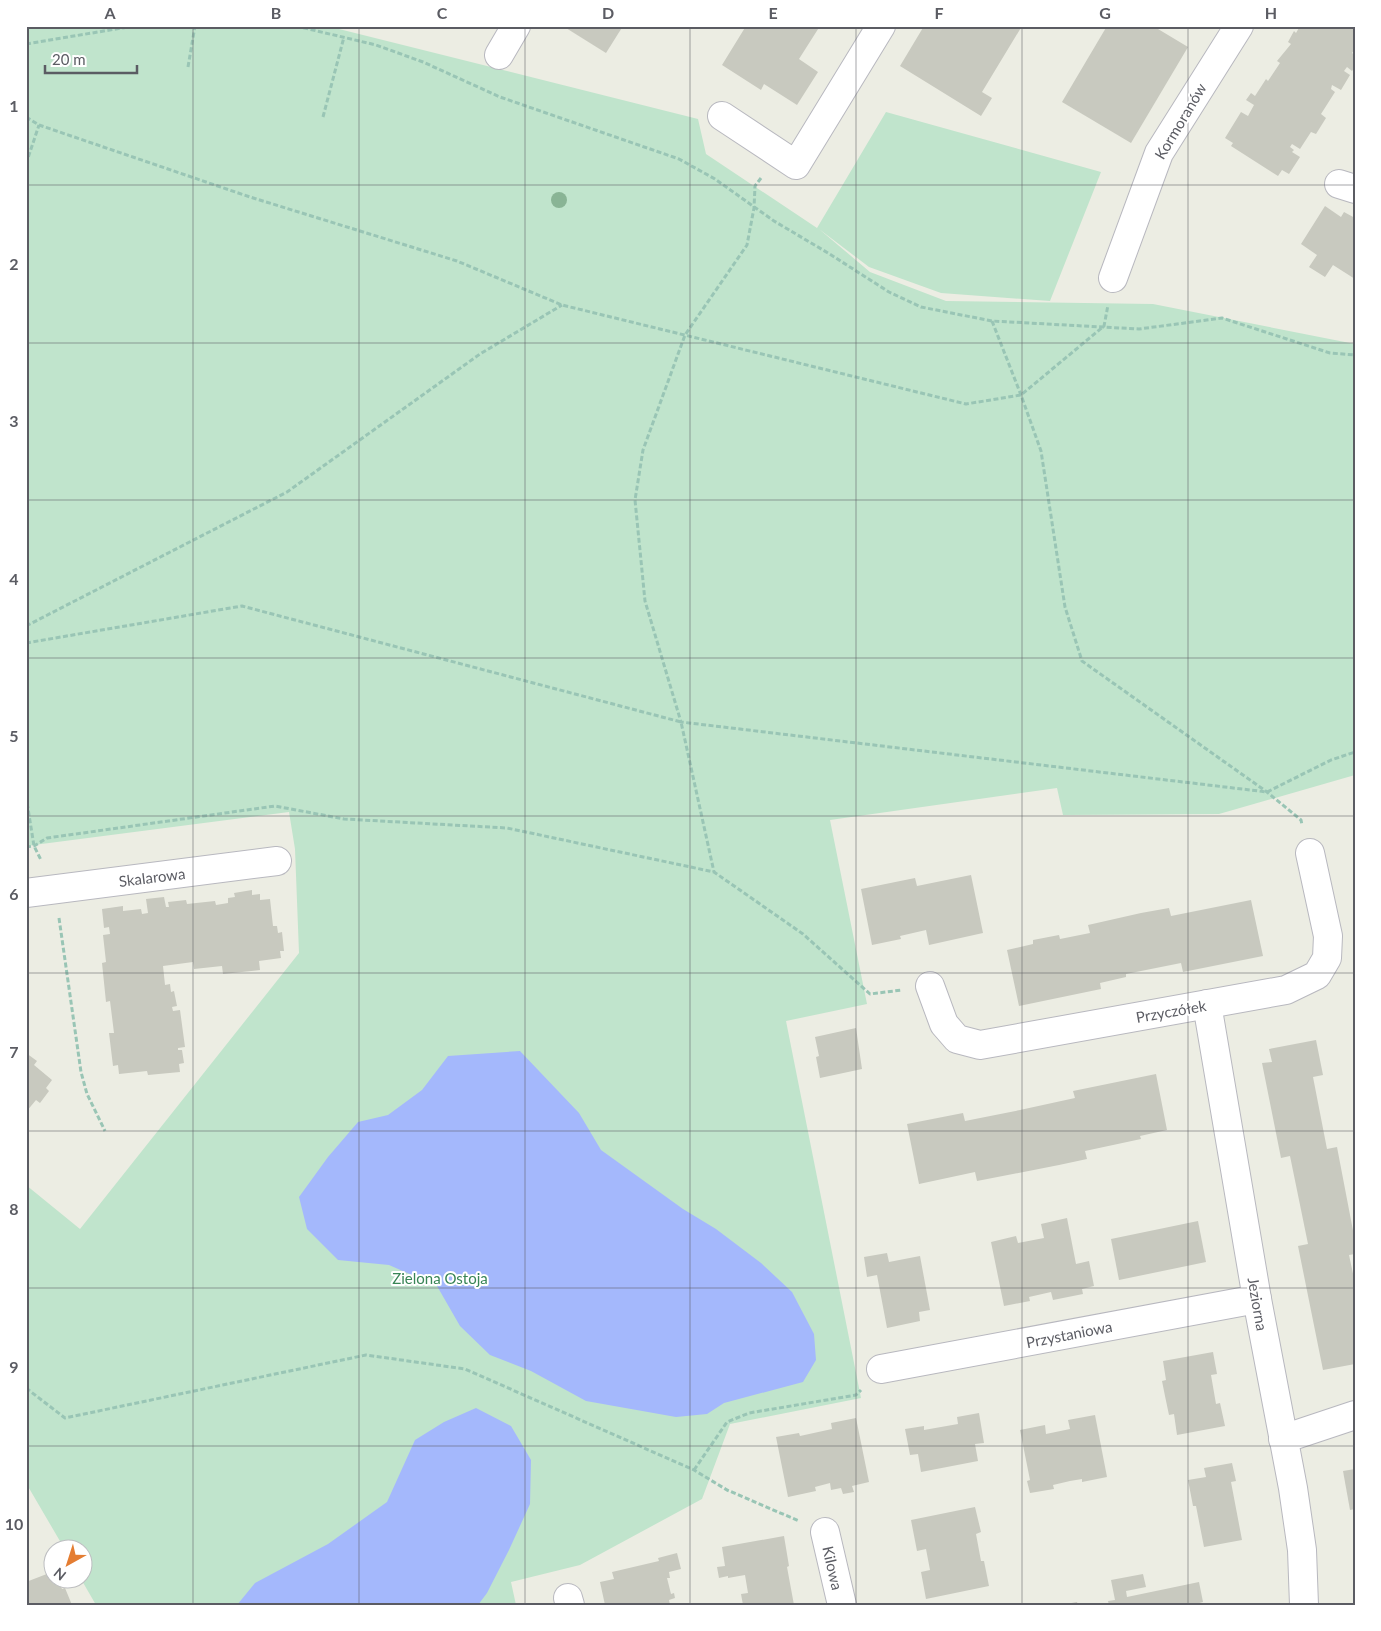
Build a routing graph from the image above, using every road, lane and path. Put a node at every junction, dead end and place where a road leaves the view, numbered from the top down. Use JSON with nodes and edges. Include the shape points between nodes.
{"nodes":[{"id":1,"x":134,"y":26,"type":"edge"},
{"id":2,"x":195,"y":26,"type":"edge"},
{"id":3,"x":296,"y":26,"type":"edge"},
{"id":4,"x":516,"y":26,"type":"edge"},
{"id":5,"x":880,"y":26,"type":"edge"},
{"id":6,"x":1239,"y":26,"type":"edge"},
{"id":7,"x":344,"y":37,"type":"junction"},
{"id":8,"x":26,"y":44,"type":"edge"},
{"id":9,"x":499,"y":55,"type":"dead end"},
{"id":10,"x":188,"y":67,"type":"dead end"},
{"id":11,"x":324,"y":116,"type":"dead end"},
{"id":12,"x":722,"y":116,"type":"dead end"},
{"id":13,"x":26,"y":117,"type":"edge"},
{"id":14,"x":39,"y":125,"type":"junction"},
{"id":15,"x":778,"y":155,"type":"junction"},
{"id":16,"x":26,"y":164,"type":"edge"},
{"id":17,"x":754,"y":208,"type":"junction"},
{"id":18,"x":1113,"y":278,"type":"joint"},
{"id":19,"x":562,"y":305,"type":"junction"},
{"id":20,"x":992,"y":320,"type":"junction"},
{"id":21,"x":1104,"y":326,"type":"junction"},
{"id":22,"x":685,"y":335,"type":"junction"},
{"id":23,"x":1355,"y":355,"type":"edge"},
{"id":24,"x":1021,"y":395,"type":"junction"},
{"id":25,"x":26,"y":626,"type":"edge"},
{"id":26,"x":26,"y":643,"type":"edge"},
{"id":27,"x":681,"y":722,"type":"junction"},
{"id":28,"x":1355,"y":752,"type":"edge"},
{"id":29,"x":1266,"y":792,"type":"junction"},
{"id":30,"x":26,"y":796,"type":"edge"},
{"id":31,"x":34,"y":846,"type":"junction"},
{"id":32,"x":26,"y":847,"type":"edge"},
{"id":33,"x":1310,"y":853,"type":"joint"},
{"id":34,"x":277,"y":862,"type":"dead end"},
{"id":35,"x":714,"y":872,"type":"junction"},
{"id":36,"x":54,"y":890,"type":"junction"},
{"id":37,"x":26,"y":893,"type":"edge"},
{"id":38,"x":930,"y":986,"type":"joint"},
{"id":39,"x":1208,"y":1004,"type":"junction"},
{"id":40,"x":105,"y":1131,"type":"dead end"},
{"id":41,"x":1257,"y":1299,"type":"junction"},
{"id":42,"x":881,"y":1370,"type":"joint"},
{"id":43,"x":26,"y":1388,"type":"edge"},
{"id":44,"x":1355,"y":1415,"type":"edge"},
{"id":45,"x":1282,"y":1439,"type":"junction"},
{"id":46,"x":694,"y":1470,"type":"junction"},
{"id":47,"x":825,"y":1532,"type":"joint"},
{"id":48,"x":842,"y":1605,"type":"edge"},
{"id":49,"x":1304,"y":1605,"type":"edge"}],
"edges":[{"from":1,"to":8,"type":"path"},
{"from":2,"to":10,"type":"path"},
{"from":3,"to":7,"type":"path"},
{"from":4,"to":9,"type":"street"},
{"from":5,"to":15,"type":"street","via":[[796,165]]},
{"from":6,"to":18,"type":"street","name":"Kormoranów","via":[[1159,153]]},
{"from":7,"to":11,"type":"path"},
{"from":7,"to":17,"type":"path","via":[[423,62],[500,97],[679,159],[715,179]]},
{"from":12,"to":15,"type":"street"},
{"from":13,"to":14,"type":"path"},
{"from":14,"to":16,"type":"path"},
{"from":14,"to":19,"type":"path","via":[[250,197],[457,261]]},
{"from":15,"to":17,"type":"path","via":[[755,186]]},
{"from":17,"to":20,"type":"path","via":[[889,292],[921,307]]},
{"from":17,"to":22,"type":"path","via":[[747,245]]},
{"from":18,"to":21,"type":"path"},
{"from":19,"to":22,"type":"path"},
{"from":19,"to":25,"type":"path","via":[[480,354],[286,492]]},
{"from":20,"to":21,"type":"path"},
{"from":20,"to":24,"type":"path"},
{"from":21,"to":23,"type":"path","via":[[1139,329],[1222,318],[1330,353]]},
{"from":21,"to":24,"type":"path"},
{"from":22,"to":24,"type":"path","via":[[966,404]]},
{"from":22,"to":27,"type":"path","via":[[643,450],[635,500],[645,601]]},
{"from":24,"to":29,"type":"path","via":[[1041,451],[1065,607],[1082,661]]},
{"from":26,"to":27,"type":"path","via":[[242,606]]},
{"from":27,"to":29,"type":"path"},
{"from":27,"to":35,"type":"path"},
{"from":28,"to":29,"type":"path","via":[[1331,760]]},
{"from":29,"to":33,"type":"path","via":[[1301,820]]},
{"from":30,"to":31,"type":"path"},
{"from":31,"to":32,"type":"path"},
{"from":31,"to":35,"type":"path","via":[[48,838],[275,806],[344,819],[507,828]]},
{"from":31,"to":36,"type":"path"},
{"from":33,"to":39,"type":"street","name":"Przyczółek","via":[[1328,936],[1327,958],[1317,975],[1286,990]]},
{"from":34,"to":36,"type":"street","name":"Skalarowa"},
{"from":35,"to":38,"type":"path","via":[[803,934],[870,994]]},
{"from":36,"to":37,"type":"street","name":"Skalarowa"},
{"from":36,"to":40,"type":"path","via":[[81,1072],[87,1094]]},
{"from":38,"to":39,"type":"street","name":"Przyczółek","via":[[944,1024],[957,1039],[980,1045]]},
{"from":39,"to":41,"type":"street","name":"Jeziorna"},
{"from":41,"to":42,"type":"street","name":"Przystaniowa"},
{"from":41,"to":45,"type":"street","name":"Jeziorna"},
{"from":42,"to":46,"type":"path","via":[[856,1395],[749,1413],[726,1422]]},
{"from":43,"to":46,"type":"path","via":[[65,1418],[366,1355],[465,1369]]},
{"from":44,"to":45,"type":"street"},
{"from":45,"to":49,"type":"street","name":"Jeziorna","via":[[1302,1550]]},
{"from":46,"to":47,"type":"path","via":[[727,1490]]},
{"from":47,"to":48,"type":"street","name":"Kilowa"}]}
